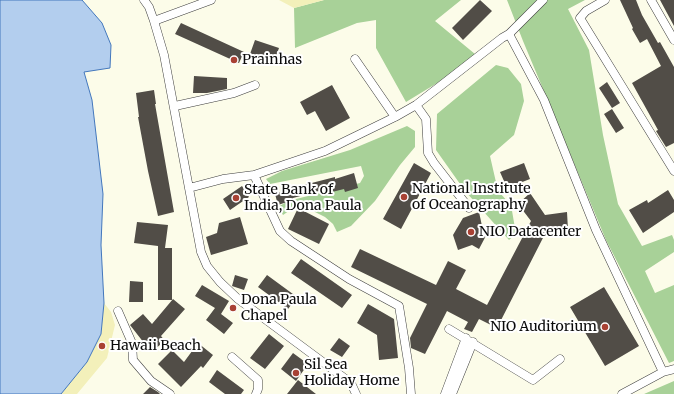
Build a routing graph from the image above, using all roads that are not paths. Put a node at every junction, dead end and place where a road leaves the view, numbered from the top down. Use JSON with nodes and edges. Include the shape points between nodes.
{"nodes":[{"id":1,"x":144,"y":0,"type":"edge"},
{"id":2,"x":211,"y":0,"type":"edge"},
{"id":3,"x":543,"y":0,"type":"edge"},
{"id":4,"x":605,"y":0,"type":"edge"},
{"id":5,"x":651,"y":0,"type":"edge"},
{"id":6,"x":154,"y":21,"type":"junction"},
{"id":7,"x":509,"y":34,"type":"junction"},
{"id":8,"x":674,"y":40,"type":"edge"},
{"id":9,"x":355,"y":58,"type":"dead end"},
{"id":10,"x":255,"y":85,"type":"dead end"},
{"id":11,"x":416,"y":105,"type":"junction"},
{"id":12,"x":174,"y":106,"type":"junction"},
{"id":13,"x":395,"y":117,"type":"junction"},
{"id":14,"x":674,"y":170,"type":"edge"},
{"id":15,"x":255,"y":178,"type":"junction"},
{"id":16,"x":189,"y":188,"type":"junction"},
{"id":17,"x":469,"y":208,"type":"dead end"},
{"id":18,"x":118,"y":311,"type":"dead end"},
{"id":19,"x":449,"y":329,"type":"dead end"},
{"id":20,"x":470,"y":340,"type":"junction"},
{"id":21,"x":232,"y":357,"type":"dead end"},
{"id":22,"x":560,"y":359,"type":"dead end"},
{"id":23,"x":674,"y":369,"type":"edge"},
{"id":24,"x":663,"y":372,"type":"junction"},
{"id":25,"x":170,"y":394,"type":"edge"},
{"id":26,"x":256,"y":394,"type":"edge"},
{"id":27,"x":356,"y":394,"type":"edge"},
{"id":28,"x":410,"y":394,"type":"edge"},
{"id":29,"x":445,"y":394,"type":"edge"},
{"id":30,"x":452,"y":394,"type":"edge"},
{"id":31,"x":622,"y":394,"type":"edge"}],
"edges":[{"from":1,"to":6,"type":"street"},
{"from":2,"to":6,"type":"street"},
{"from":3,"to":7,"type":"street"},
{"from":4,"to":14,"type":"street","via":[[586,11],[580,18]]},
{"from":5,"to":8,"type":"street"},
{"from":6,"to":12,"type":"street"},
{"from":7,"to":11,"type":"street"},
{"from":7,"to":24,"type":"street","via":[[544,100],[596,230]]},
{"from":9,"to":13,"type":"street"},
{"from":10,"to":12,"type":"street","via":[[234,94]]},
{"from":11,"to":13,"type":"street"},
{"from":11,"to":17,"type":"street","via":[[426,119],[428,153]]},
{"from":12,"to":16,"type":"street"},
{"from":13,"to":15,"type":"street","via":[[324,151]]},
{"from":15,"to":16,"type":"street","via":[[223,179]]},
{"from":15,"to":28,"type":"street","via":[[280,230],[291,241],[349,279],[400,306]]},
{"from":16,"to":27,"type":"street","via":[[201,252],[207,266],[238,300],[351,383]]},
{"from":18,"to":25,"type":"street","via":[[132,343],[133,360],[151,381]]},
{"from":19,"to":20,"type":"street"},
{"from":20,"to":22,"type":"street","via":[[533,380]]},
{"from":20,"to":29,"type":"street"},
{"from":20,"to":30,"type":"street"},
{"from":21,"to":26,"type":"street","via":[[258,380]]},
{"from":23,"to":24,"type":"street"},
{"from":24,"to":31,"type":"street"}]}
